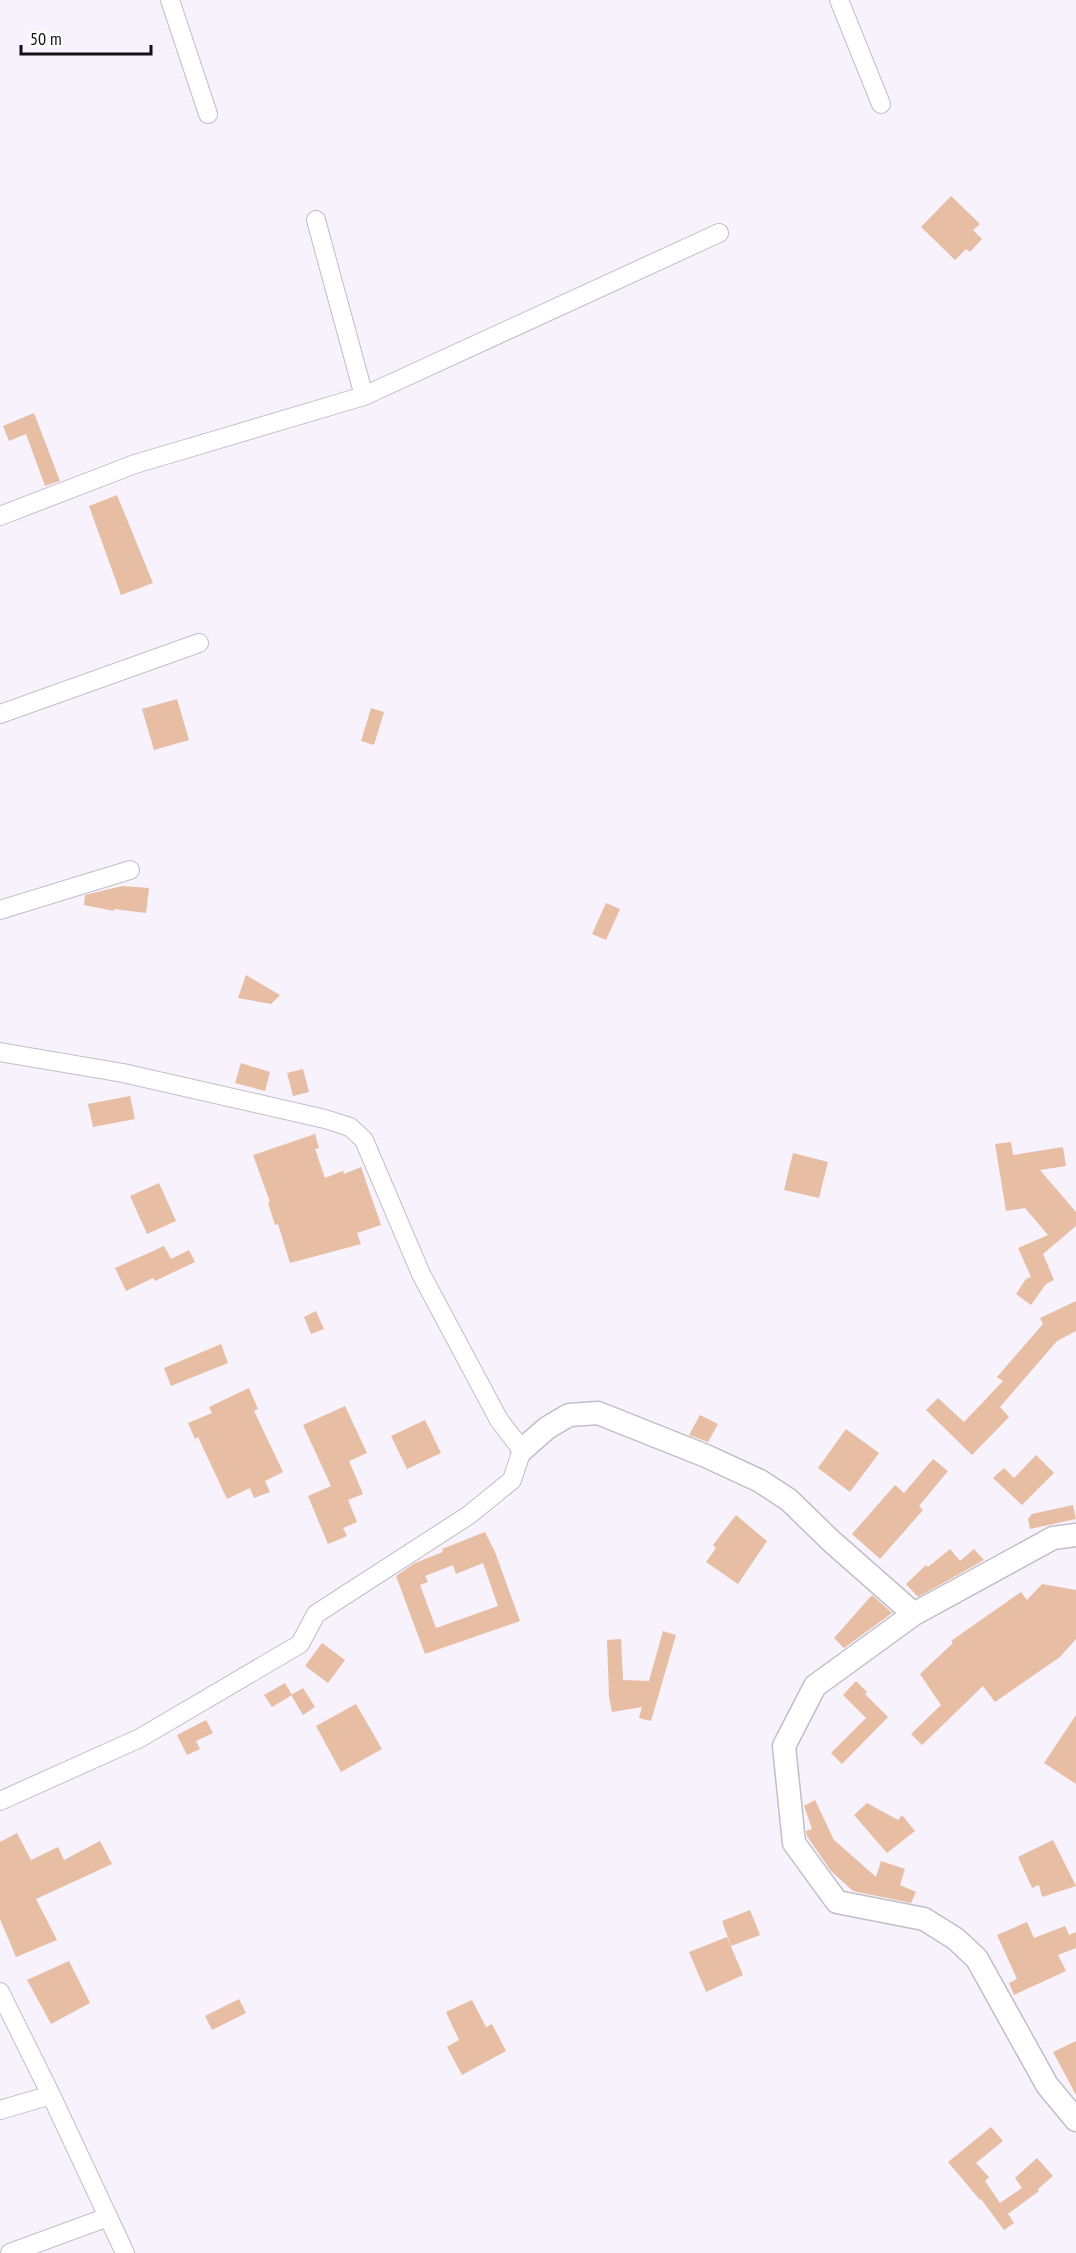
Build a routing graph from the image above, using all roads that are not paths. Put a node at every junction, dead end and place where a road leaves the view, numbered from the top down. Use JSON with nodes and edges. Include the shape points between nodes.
{"nodes":[{"id":1,"x":170,"y":0,"type":"edge"},
{"id":2,"x":839,"y":0,"type":"edge"},
{"id":3,"x":881,"y":104,"type":"dead end"},
{"id":4,"x":208,"y":114,"type":"dead end"},
{"id":5,"x":316,"y":220,"type":"dead end"},
{"id":6,"x":719,"y":233,"type":"dead end"},
{"id":7,"x":364,"y":396,"type":"junction"},
{"id":8,"x":0,"y":516,"type":"edge"},
{"id":9,"x":199,"y":643,"type":"dead end"},
{"id":10,"x":0,"y":714,"type":"edge"},
{"id":11,"x":130,"y":870,"type":"dead end"},
{"id":12,"x":0,"y":910,"type":"edge"},
{"id":13,"x":0,"y":1052,"type":"edge"},
{"id":14,"x":522,"y":1450,"type":"junction"},
{"id":15,"x":1076,"y":1534,"type":"edge"},
{"id":16,"x":914,"y":1614,"type":"junction"},
{"id":17,"x":0,"y":1802,"type":"edge"},
{"id":18,"x":0,"y":1992,"type":"edge"},
{"id":19,"x":51,"y":2095,"type":"junction"},
{"id":20,"x":0,"y":2110,"type":"edge"},
{"id":21,"x":1076,"y":2120,"type":"edge"},
{"id":22,"x":108,"y":2217,"type":"junction"},
{"id":23,"x":10,"y":2253,"type":"edge"},
{"id":24,"x":125,"y":2253,"type":"edge"}],
"edges":[{"from":1,"to":4,"type":"street"},
{"from":2,"to":3,"type":"street"},
{"from":5,"to":7,"type":"street"},
{"from":6,"to":7,"type":"street"},
{"from":7,"to":8,"type":"street","via":[[135,465]]},
{"from":9,"to":10,"type":"street"},
{"from":11,"to":12,"type":"street"},
{"from":13,"to":14,"type":"street","via":[[123,1073],[350,1127],[364,1140],[421,1274],[499,1420]]},
{"from":14,"to":16,"type":"street","via":[[569,1415],[598,1413],[706,1456],[760,1481],[789,1500]]},
{"from":14,"to":17,"type":"street","via":[[512,1479],[469,1515],[316,1614],[300,1644],[140,1738]]},
{"from":15,"to":16,"type":"street","via":[[1053,1538]]},
{"from":16,"to":21,"type":"street","via":[[815,1686],[784,1746],[794,1843],[837,1902],[924,1919],[956,1939],[977,1959],[1047,2085]]},
{"from":18,"to":19,"type":"street"},
{"from":19,"to":20,"type":"street"},
{"from":19,"to":22,"type":"street"},
{"from":22,"to":23,"type":"street"},
{"from":22,"to":24,"type":"street"}]}
